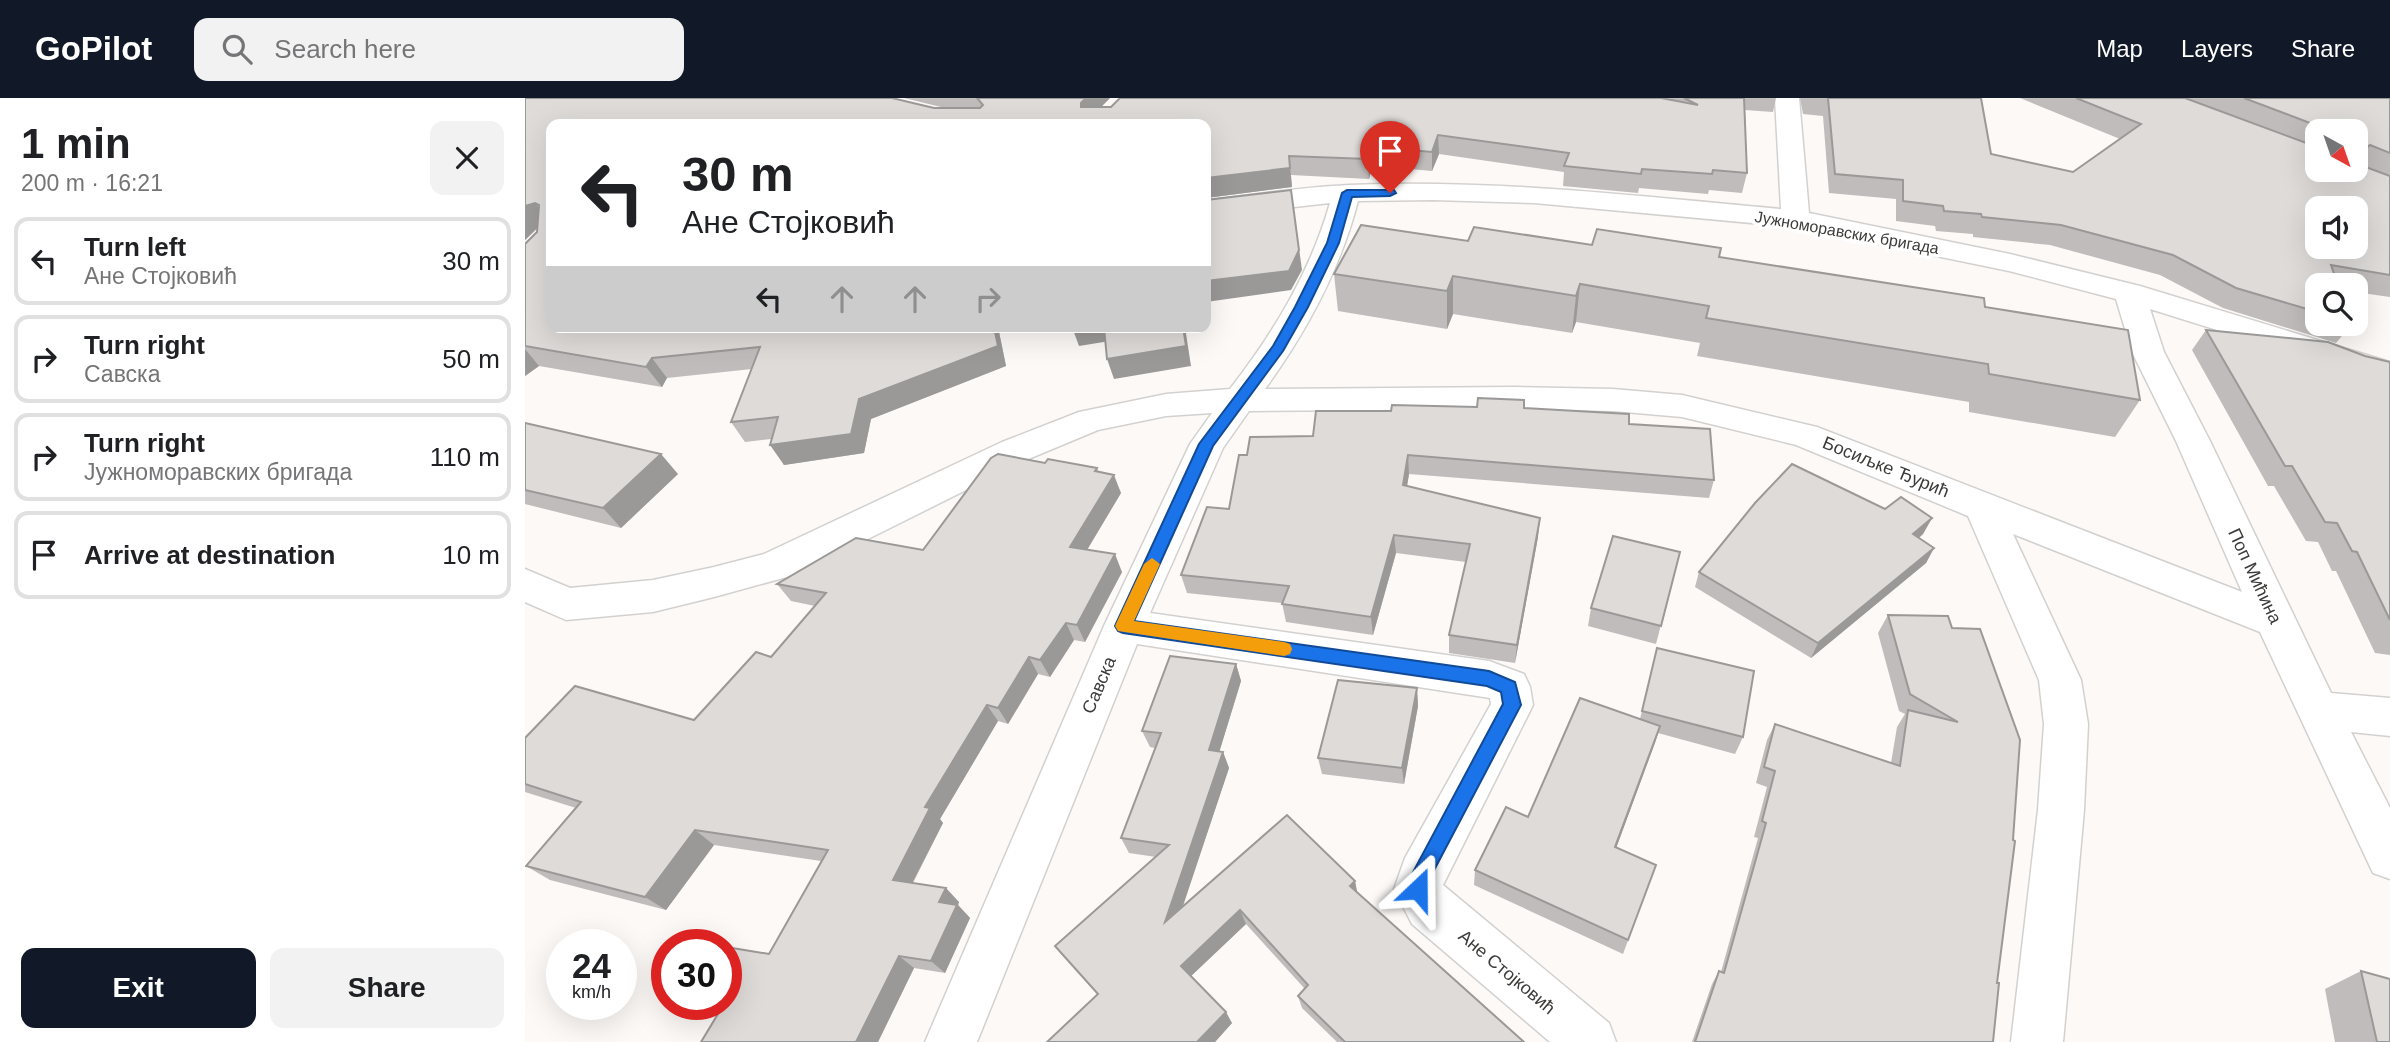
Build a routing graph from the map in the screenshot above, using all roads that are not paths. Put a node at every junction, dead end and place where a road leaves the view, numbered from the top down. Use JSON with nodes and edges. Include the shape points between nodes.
{"nodes":[{"id":1,"x":1787,"y":98,"type":"edge"},
{"id":2,"x":1347,"y":193,"type":"junction"},
{"id":3,"x":1211,"y":208,"type":"edge"},
{"id":4,"x":1795,"y":219,"type":"junction"},
{"id":5,"x":2129,"y":293,"type":"junction"},
{"id":6,"x":2390,"y":373,"type":"edge"},
{"id":7,"x":1237,"y":400,"type":"junction"},
{"id":8,"x":1982,"y":507,"type":"junction"},
{"id":9,"x":525,"y":583,"type":"edge"},
{"id":10,"x":2275,"y":621,"type":"junction"},
{"id":11,"x":1123,"y":626,"type":"junction"},
{"id":12,"x":2320,"y":710,"type":"junction"},
{"id":13,"x":2390,"y":717,"type":"edge"},
{"id":14,"x":2390,"y":857,"type":"edge"},
{"id":15,"x":951,"y":1042,"type":"edge"},
{"id":16,"x":1590,"y":1042,"type":"edge"},
{"id":17,"x":2037,"y":1042,"type":"edge"}],
"edges":[{"from":1,"to":4,"type":"street"},
{"from":2,"to":3,"type":"street","name":"Јужноморавских бригада"},
{"from":2,"to":4,"type":"street","name":"Јужноморавских бригада","via":[[1534,195]]},
{"from":2,"to":7,"type":"street","name":"Савска","via":[[1333,243],[1302,307],[1278,348]]},
{"from":4,"to":5,"type":"street","name":"Јужноморавских бригада","via":[[2010,263]]},
{"from":5,"to":6,"type":"street","name":"Јужноморавских бригада"},
{"from":5,"to":10,"type":"street","name":"Поп Мићина","via":[[2148,352]]},
{"from":7,"to":8,"type":"street","name":"Босиљке Ђурић","via":[[1514,398],[1682,407],[1805,435]]},
{"from":7,"to":9,"type":"street","name":"Босиљке Ђурић","via":[[1165,405],[1091,420],[1014,451],[773,566],[714,582],[653,596],[566,604]]},
{"from":7,"to":11,"type":"street","name":"Савска","via":[[1207,444]]},
{"from":8,"to":10,"type":"street","name":"Босиљке Ђурић"},
{"from":8,"to":17,"type":"street","via":[[2060,680],[2066,724]]},
{"from":10,"to":12,"type":"street","name":"Поп Мићина"},
{"from":11,"to":15,"type":"street","name":"Савска"},
{"from":11,"to":16,"type":"street","name":"Ане Стојковић","via":[[1489,679],[1509,687],[1512,705],[1418,889],[1429,906]]},
{"from":12,"to":13,"type":"street"},
{"from":12,"to":14,"type":"street","name":"Поп Мићина"}]}
